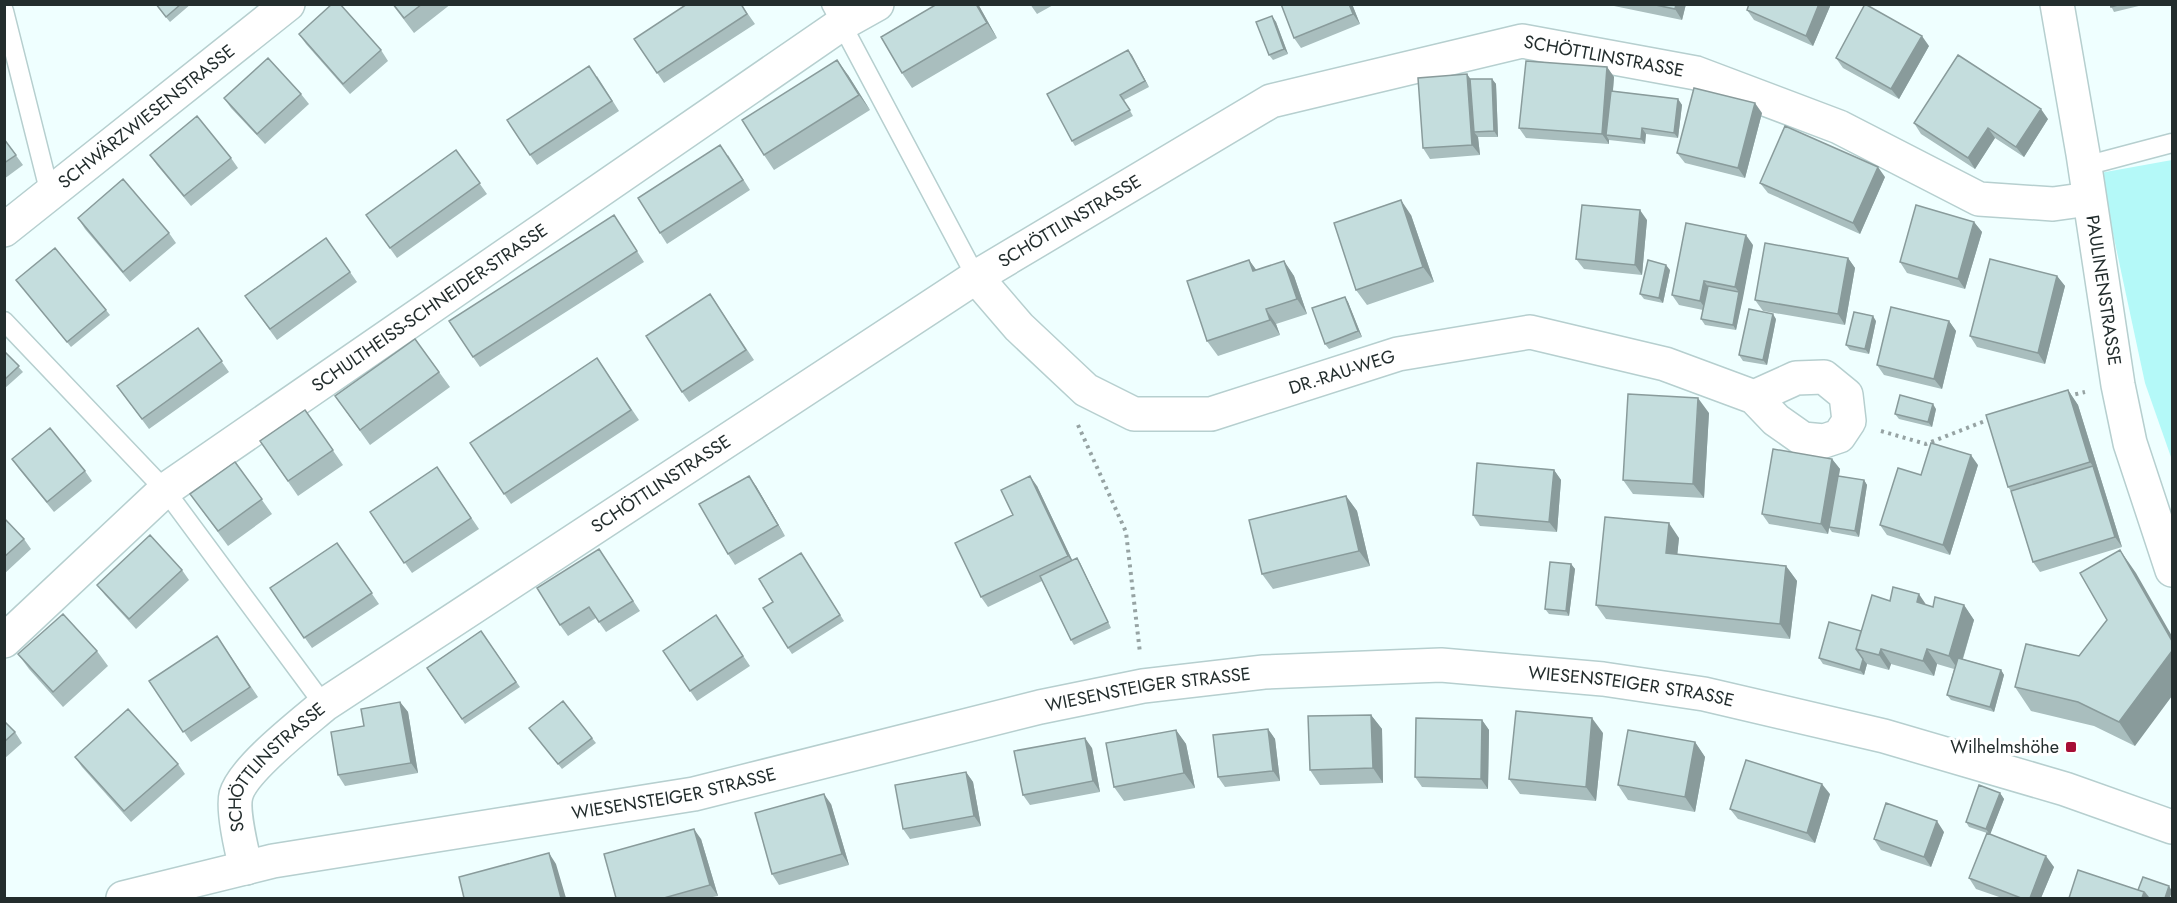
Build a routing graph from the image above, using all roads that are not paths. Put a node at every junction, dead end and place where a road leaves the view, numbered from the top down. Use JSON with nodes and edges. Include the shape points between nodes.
{"nodes":[{"id":1,"x":288,"y":4,"type":"edge"},
{"id":2,"x":877,"y":4,"type":"edge"},
{"id":3,"x":2057,"y":4,"type":"edge"},
{"id":4,"x":4,"y":11,"type":"edge"},
{"id":5,"x":837,"y":14,"type":"edge"},
{"id":6,"x":2172,"y":143,"type":"edge"},
{"id":7,"x":2085,"y":166,"type":"junction"},
{"id":8,"x":50,"y":194,"type":"junction"},
{"id":9,"x":2089,"y":200,"type":"junction"},
{"id":10,"x":4,"y":230,"type":"edge"},
{"id":11,"x":976,"y":277,"type":"junction"},
{"id":12,"x":4,"y":321,"type":"edge"},
{"id":13,"x":1754,"y":397,"type":"junction"},
{"id":14,"x":165,"y":490,"type":"junction"},
{"id":15,"x":2172,"y":570,"type":"edge"},
{"id":16,"x":4,"y":641,"type":"edge"},
{"id":17,"x":324,"y":705,"type":"junction"},
{"id":18,"x":2172,"y":827,"type":"edge"},
{"id":19,"x":246,"y":868,"type":"junction"},
{"id":20,"x":123,"y":898,"type":"edge"}],
"edges":[{"from":1,"to":8,"type":"street","name":"SCHWÄRZWIESENSTRASSE"},
{"from":2,"to":5,"type":"street","name":"SCHULTHEISS-SCHNEIDER-STRASSE"},
{"from":3,"to":7,"type":"street","name":"PAULINENSTRASSE"},
{"from":4,"to":8,"type":"lane"},
{"from":5,"to":11,"type":"lane"},
{"from":5,"to":14,"type":"street","name":"SCHULTHEISS-SCHNEIDER-STRASSE"},
{"from":6,"to":7,"type":"lane"},
{"from":7,"to":9,"type":"street","name":"PAULINENSTRASSE"},
{"from":8,"to":10,"type":"street","name":"SCHWÄRZWIESENSTRASSE"},
{"from":9,"to":11,"type":"street","name":"SCHÖTTLINSTRASSE","via":[[2053,204],[1979,200],[1839,127],[1696,73],[1522,41],[1271,101]]},
{"from":9,"to":15,"type":"street","name":"PAULINENSTRASSE","via":[[2130,443]]},
{"from":11,"to":13,"type":"street","name":"DR.-RAU-WEG","via":[[1019,327],[1086,390],[1134,414],[1211,414],[1398,354],[1530,332],[1665,364]]},
{"from":11,"to":17,"type":"street","name":"SCHÖTTLINSTRASSE"},
{"from":12,"to":14,"type":"lane"},
{"from":13,"to":13,"type":"street","name":"DR.-RAU-WEG","via":[[1776,420],[1803,439],[1824,441],[1839,436],[1849,421],[1846,396],[1824,377],[1796,378]]},
{"from":14,"to":16,"type":"street","name":"SCHULTHEISS-SCHNEIDER-STRASSE"},
{"from":14,"to":17,"type":"lane"},
{"from":17,"to":19,"type":"street","name":"SCHÖTTLINSTRASSE","via":[[258,762],[236,794],[239,839]]},
{"from":18,"to":19,"type":"street","name":"WIESENSTEIGER STRASSE","via":[[2064,789],[1884,736],[1704,694],[1614,681],[1441,665],[1264,672],[1143,686],[1040,707],[694,794]]},
{"from":19,"to":20,"type":"street","name":"WIESENSTEIGER STRASSE"}]}
